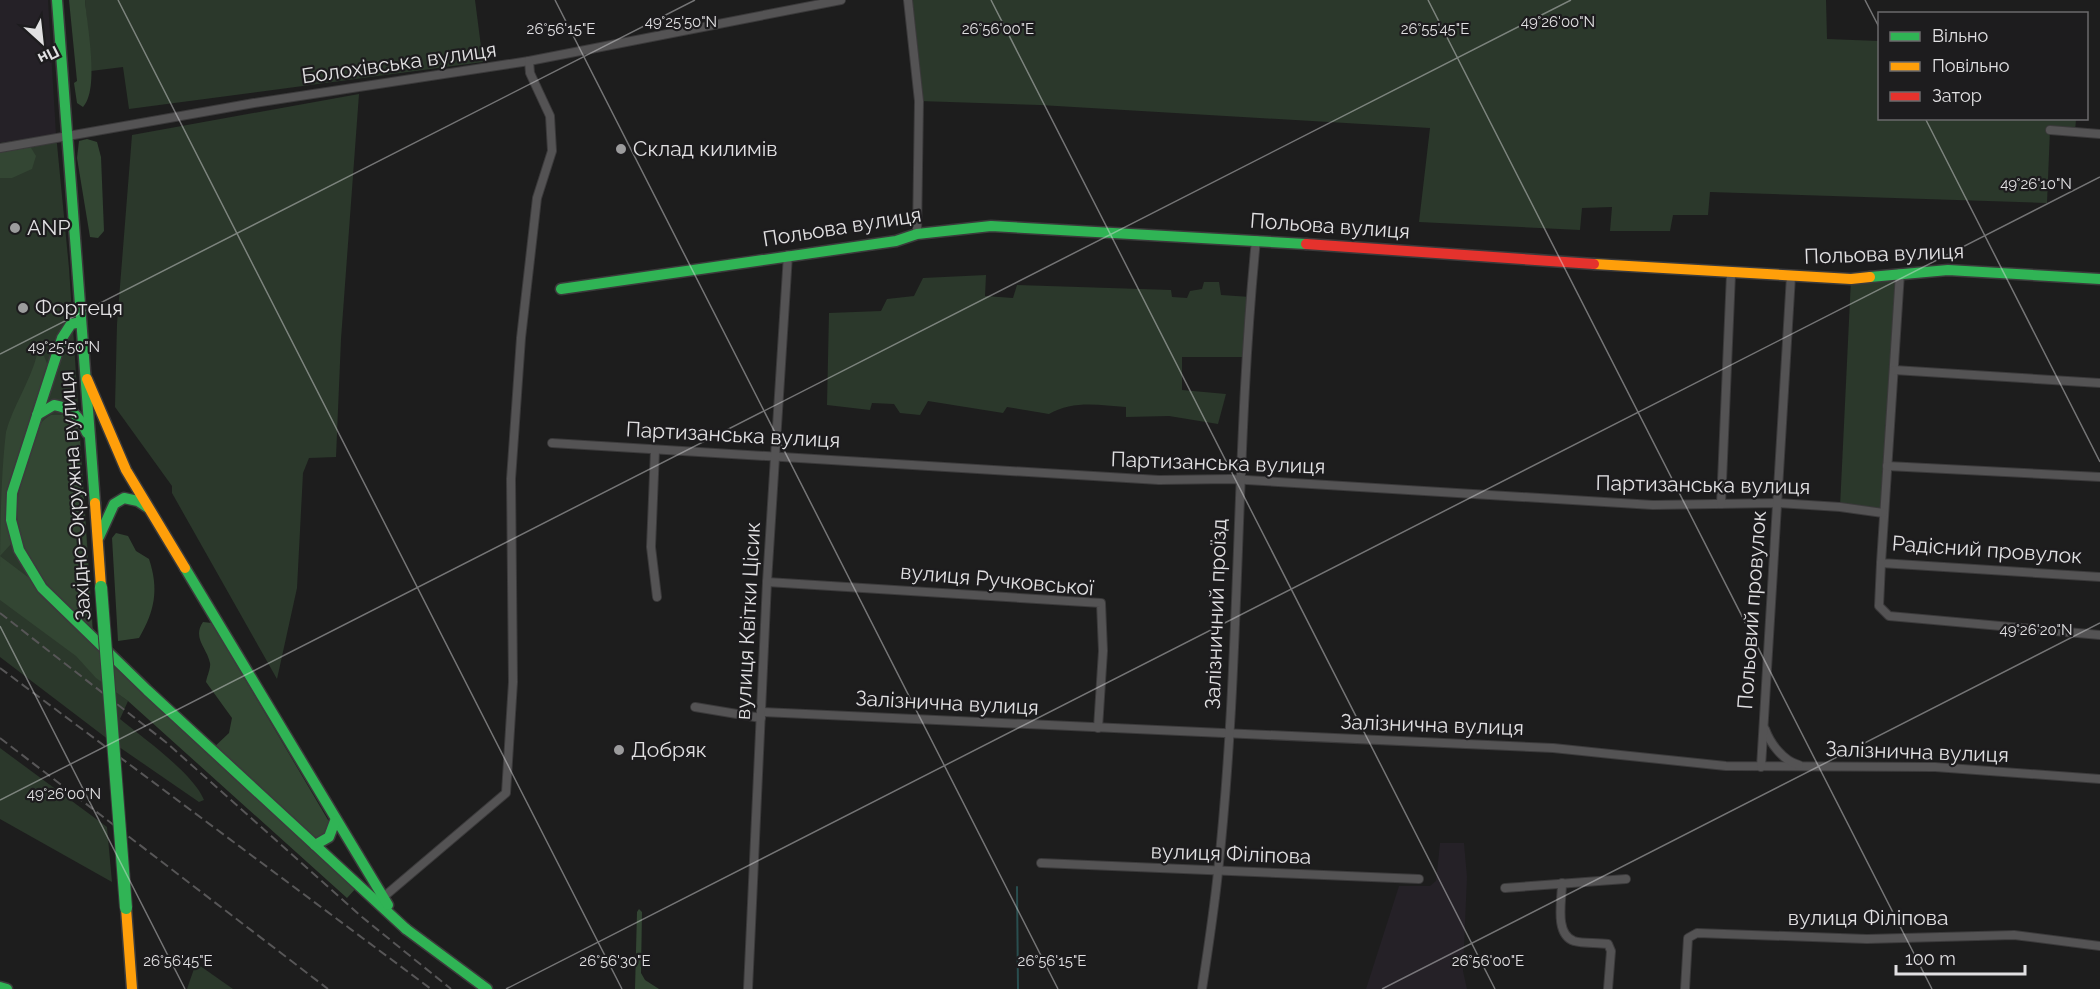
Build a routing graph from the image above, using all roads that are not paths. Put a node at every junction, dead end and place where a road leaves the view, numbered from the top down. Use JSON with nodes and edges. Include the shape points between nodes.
{"nodes":[{"id":1,"x":57,"y":0,"type":"edge"},
{"id":2,"x":841,"y":0,"type":"edge"},
{"id":3,"x":908,"y":0,"type":"edge"},
{"id":4,"x":529,"y":62,"type":"junction"},
{"id":5,"x":2050,"y":130,"type":"dead end"},
{"id":6,"x":2100,"y":134,"type":"edge"},
{"id":7,"x":67,"y":136,"type":"junction"},
{"id":8,"x":0,"y":148,"type":"edge"},
{"id":9,"x":917,"y":234,"type":"junction"},
{"id":10,"x":1256,"y":240,"type":"junction"},
{"id":11,"x":788,"y":255,"type":"junction"},
{"id":12,"x":1900,"y":273,"type":"junction"},
{"id":13,"x":1731,"y":274,"type":"junction"},
{"id":14,"x":1791,"y":276,"type":"junction"},
{"id":15,"x":2100,"y":279,"type":"edge"},
{"id":16,"x":561,"y":289,"type":"dead end"},
{"id":17,"x":81,"y":322,"type":"junction"},
{"id":18,"x":1894,"y":370,"type":"junction"},
{"id":19,"x":87,"y":379,"type":"junction"},
{"id":20,"x":2100,"y":383,"type":"edge"},
{"id":21,"x":37,"y":416,"type":"junction"},
{"id":22,"x":552,"y":443,"type":"dead end"},
{"id":23,"x":91,"y":448,"type":"junction"},
{"id":24,"x":655,"y":450,"type":"junction"},
{"id":25,"x":776,"y":455,"type":"junction"},
{"id":26,"x":1887,"y":466,"type":"junction"},
{"id":27,"x":2100,"y":477,"type":"edge"},
{"id":28,"x":1239,"y":479,"type":"junction"},
{"id":29,"x":1777,"y":503,"type":"junction"},
{"id":30,"x":1721,"y":504,"type":"junction"},
{"id":31,"x":1883,"y":513,"type":"junction"},
{"id":32,"x":158,"y":523,"type":"junction"},
{"id":33,"x":98,"y":541,"type":"junction"},
{"id":34,"x":1881,"y":563,"type":"junction"},
{"id":35,"x":2100,"y":577,"type":"edge"},
{"id":36,"x":767,"y":582,"type":"junction"},
{"id":37,"x":657,"y":597,"type":"dead end"},
{"id":38,"x":2100,"y":635,"type":"edge"},
{"id":39,"x":695,"y":707,"type":"dead end"},
{"id":40,"x":762,"y":715,"type":"junction"},
{"id":41,"x":1763,"y":725,"type":"junction"},
{"id":42,"x":1098,"y":728,"type":"junction"},
{"id":43,"x":1228,"y":735,"type":"junction"},
{"id":44,"x":1761,"y":767,"type":"junction"},
{"id":45,"x":1807,"y":767,"type":"junction"},
{"id":46,"x":2100,"y":779,"type":"edge"},
{"id":47,"x":335,"y":821,"type":"junction"},
{"id":48,"x":315,"y":845,"type":"junction"},
{"id":49,"x":1041,"y":863,"type":"dead end"},
{"id":50,"x":1218,"y":871,"type":"junction"},
{"id":51,"x":1419,"y":879,"type":"dead end"},
{"id":52,"x":1626,"y":879,"type":"dead end"},
{"id":53,"x":1562,"y":883,"type":"junction"},
{"id":54,"x":1505,"y":888,"type":"dead end"},
{"id":55,"x":380,"y":900,"type":"junction"},
{"id":56,"x":2100,"y":946,"type":"edge"},
{"id":57,"x":132,"y":986,"type":"edge"},
{"id":58,"x":0,"y":987,"type":"edge"},
{"id":59,"x":7,"y":989,"type":"edge"},
{"id":60,"x":487,"y":989,"type":"edge"},
{"id":61,"x":748,"y":989,"type":"edge"},
{"id":62,"x":1202,"y":989,"type":"edge"},
{"id":63,"x":1608,"y":989,"type":"edge"},
{"id":64,"x":1685,"y":989,"type":"edge"}],
"edges":[{"from":1,"to":7,"type":"main road","name":"Західно-Окружна вулиця"},
{"from":2,"to":4,"type":"street","name":"Болохівська вулиця"},
{"from":3,"to":9,"type":"street","via":[[919,101]]},
{"from":4,"to":7,"type":"street","name":"Болохівська вулиця","via":[[254,103]]},
{"from":4,"to":55,"type":"street","via":[[530,73],[550,116],[552,151],[537,198],[521,338],[512,478],[513,682],[506,792]]},
{"from":5,"to":6,"type":"street"},
{"from":7,"to":8,"type":"street","name":"Болохівська вулиця"},
{"from":7,"to":17,"type":"main road","name":"Західно-Окружна вулиця"},
{"from":9,"to":10,"type":"main road","name":"Польова вулиця","via":[[991,226]]},
{"from":9,"to":11,"type":"main road","name":"Польова вулиця","via":[[896,241]]},
{"from":10,"to":13,"type":"main road","name":"Польова вулиця"},
{"from":10,"to":28,"type":"street","name":"Залізничний проїзд"},
{"from":11,"to":16,"type":"main road","name":"Польова вулиця"},
{"from":11,"to":25,"type":"street","name":"вулиця Квітки Цісик"},
{"from":12,"to":14,"type":"main road","name":"Польова вулиця","via":[[1851,279]]},
{"from":12,"to":15,"type":"main road","name":"Польова вулиця","via":[[1947,270]]},
{"from":12,"to":18,"type":"street","name":"Радісний провулок"},
{"from":13,"to":14,"type":"main road","name":"Польова вулиця"},
{"from":13,"to":30,"type":"street"},
{"from":14,"to":29,"type":"street","name":"Польовий провулок"},
{"from":17,"to":19,"type":"main road","name":"Західно-Окружна вулиця"},
{"from":17,"to":21,"type":"main road","via":[[68,326]]},
{"from":18,"to":20,"type":"street"},
{"from":18,"to":26,"type":"street","name":"Радісний провулок"},
{"from":19,"to":23,"type":"main road","name":"Західно-Окружна вулиця"},
{"from":19,"to":32,"type":"main road","via":[[122,462]]},
{"from":21,"to":23,"type":"main road","via":[[54,405],[70,408],[81,420]]},
{"from":21,"to":48,"type":"main road","via":[[10,508],[19,550],[33,576],[131,675]]},
{"from":22,"to":24,"type":"street","name":"Партизанська вулиця"},
{"from":23,"to":33,"type":"main road","name":"Західно-Окружна вулиця"},
{"from":24,"to":25,"type":"street","name":"Партизанська вулиця"},
{"from":24,"to":37,"type":"street","via":[[651,548]]},
{"from":25,"to":28,"type":"street","name":"Партизанська вулиця","via":[[1160,480]]},
{"from":25,"to":36,"type":"street","name":"вулиця Квітки Цісик"},
{"from":26,"to":27,"type":"street"},
{"from":26,"to":31,"type":"street","name":"Радісний провулок"},
{"from":28,"to":30,"type":"street","name":"Партизанська вулиця","via":[[1653,505]]},
{"from":28,"to":43,"type":"street","name":"Залізничний проїзд"},
{"from":29,"to":30,"type":"street","name":"Партизанська вулиця"},
{"from":29,"to":31,"type":"street","name":"Партизанська вулиця"},
{"from":29,"to":41,"type":"street","name":"Польовий провулок"},
{"from":31,"to":34,"type":"street","name":"Радісний провулок"},
{"from":32,"to":33,"type":"main road","via":[[146,506],[124,498],[114,504]]},
{"from":32,"to":47,"type":"main road"},
{"from":33,"to":57,"type":"main road","name":"Західно-Окружна вулиця","bridge":true},
{"from":34,"to":35,"type":"street","name":"Радісний провулок"},
{"from":34,"to":38,"type":"street","via":[[1880,606],[1889,616]]},
{"from":36,"to":40,"type":"street","name":"вулиця Квітки Цісик"},
{"from":36,"to":42,"type":"street","name":"вулиця Ручковської","via":[[1101,603],[1103,651]]},
{"from":39,"to":40,"type":"street","name":"Залізнична вулиця"},
{"from":40,"to":42,"type":"street","name":"Залізнична вулиця"},
{"from":40,"to":61,"type":"street","name":"вулиця Квітки Цісик"},
{"from":41,"to":44,"type":"street","name":"Польовий провулок"},
{"from":41,"to":45,"type":"street","via":[[1768,738],[1785,758]]},
{"from":42,"to":43,"type":"street","name":"Залізнична вулиця"},
{"from":43,"to":44,"type":"street","name":"Залізнична вулиця","via":[[1554,748]]},
{"from":43,"to":50,"type":"street","name":"Залізничний проїзд"},
{"from":44,"to":45,"type":"street","name":"Залізнична вулиця"},
{"from":45,"to":46,"type":"street","name":"Залізнична вулиця","via":[[1935,767]]},
{"from":47,"to":48,"type":"main road","via":[[327,842]]},
{"from":47,"to":55,"type":"main road"},
{"from":48,"to":55,"type":"main road"},
{"from":49,"to":50,"type":"street","name":"вулиця Філіпова"},
{"from":50,"to":51,"type":"street","name":"вулиця Філіпова"},
{"from":50,"to":62,"type":"street","name":"Залізничний проїзд"},
{"from":52,"to":53,"type":"street"},
{"from":53,"to":54,"type":"street"},
{"from":53,"to":63,"type":"street","via":[[1563,931],[1576,942],[1608,944]]},
{"from":55,"to":60,"type":"main road","via":[[406,929]]},
{"from":56,"to":64,"type":"street","name":"вулиця Філіпова","via":[[2014,935],[1867,939],[1697,933],[1688,938]]},
{"from":58,"to":59,"type":"main road"}]}
